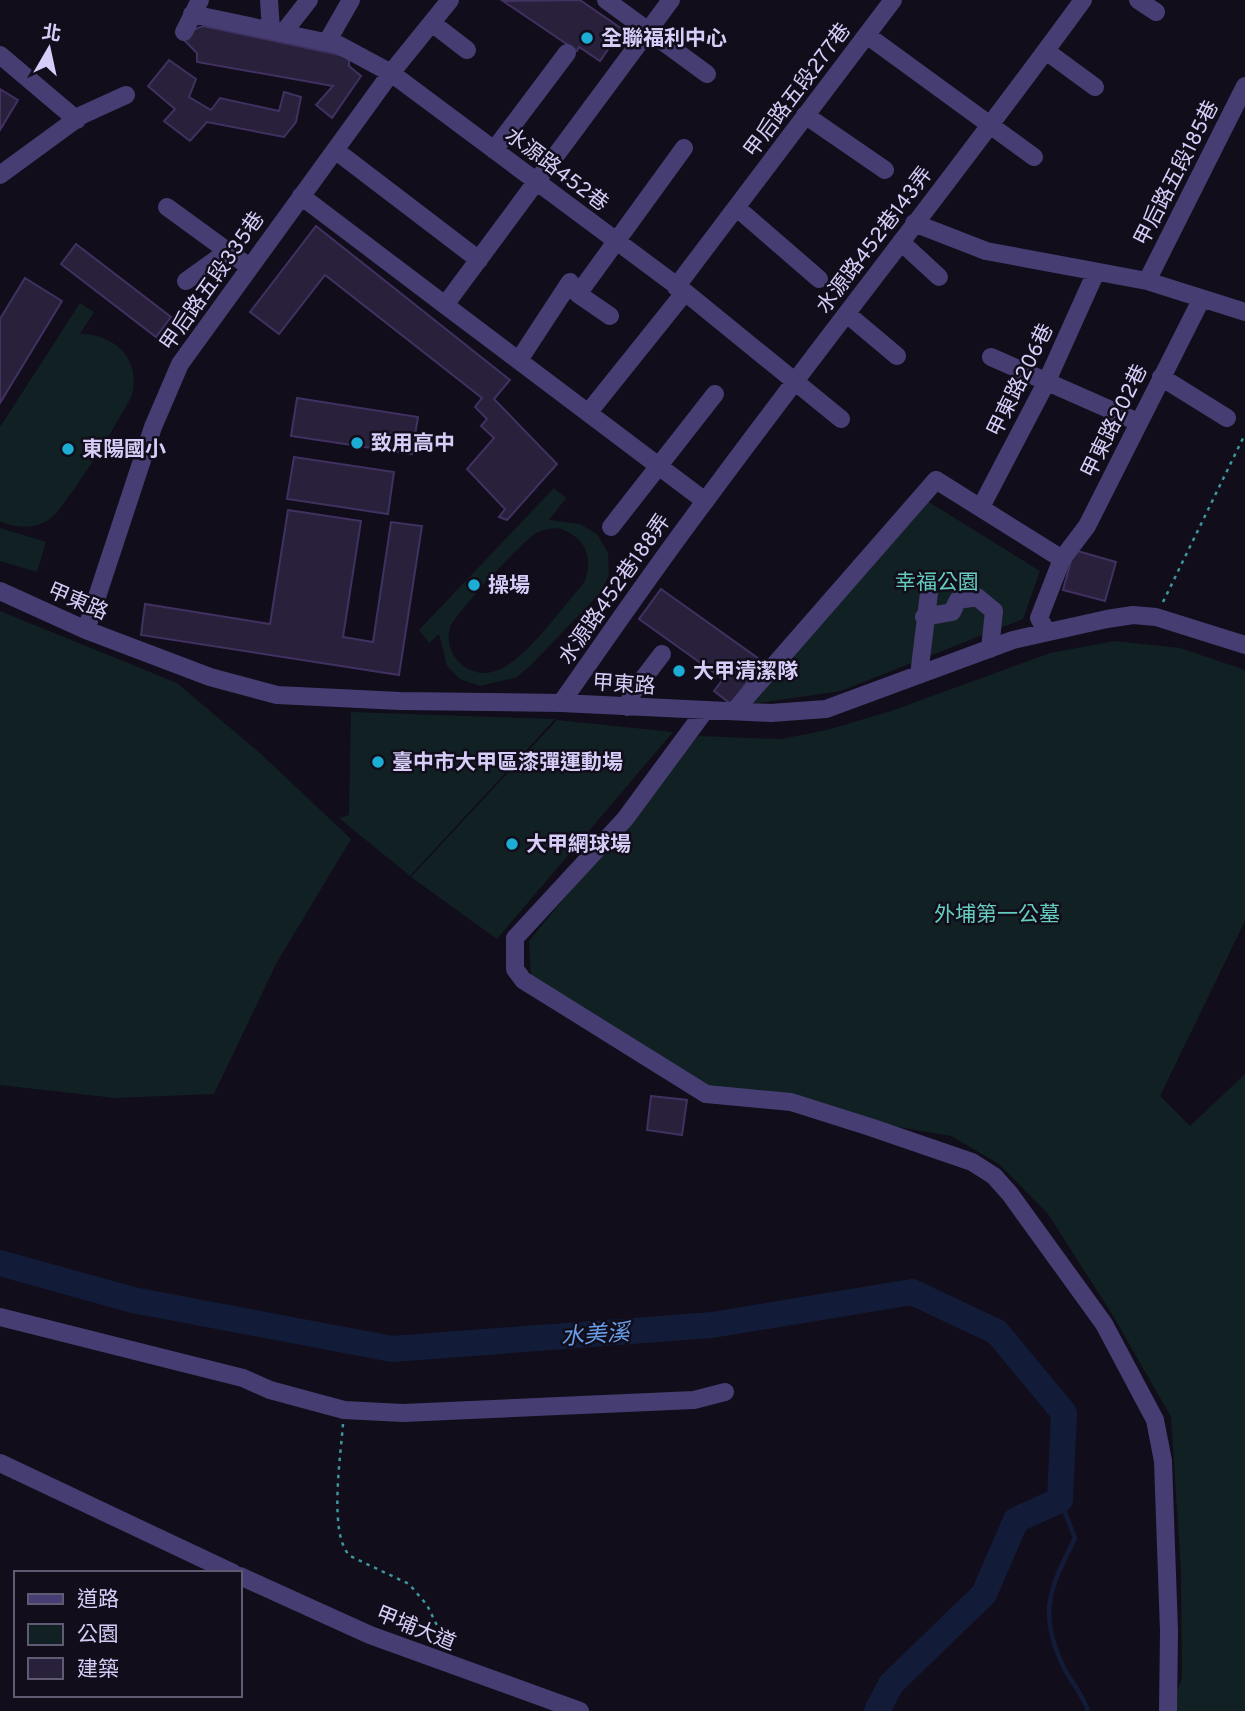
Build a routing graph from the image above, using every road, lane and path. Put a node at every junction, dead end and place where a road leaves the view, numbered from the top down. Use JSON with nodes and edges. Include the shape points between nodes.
{"nodes":[{"id":1,"x":269,"y":0,"type":"edge"},
{"id":2,"x":309,"y":0,"type":"edge"},
{"id":3,"x":351,"y":0,"type":"edge"},
{"id":4,"x":450,"y":0,"type":"edge"},
{"id":5,"x":606,"y":0,"type":"edge"},
{"id":6,"x":671,"y":0,"type":"edge"},
{"id":7,"x":893,"y":0,"type":"edge"},
{"id":8,"x":1083,"y":0,"type":"edge"},
{"id":9,"x":1138,"y":0,"type":"edge"},
{"id":10,"x":196,"y":7,"type":"edge"},
{"id":11,"x":1156,"y":12,"type":"dead end"},
{"id":12,"x":432,"y":23,"type":"junction"},
{"id":13,"x":184,"y":32,"type":"dead end"},
{"id":14,"x":277,"y":32,"type":"junction"},
{"id":15,"x":648,"y":33,"type":"junction"},
{"id":16,"x":868,"y":36,"type":"junction"},
{"id":17,"x":327,"y":42,"type":"junction"},
{"id":18,"x":467,"y":50,"type":"dead end"},
{"id":19,"x":1046,"y":51,"type":"junction"},
{"id":20,"x":567,"y":53,"type":"dead end"},
{"id":21,"x":0,"y":55,"type":"edge"},
{"id":22,"x":391,"y":73,"type":"junction"},
{"id":23,"x":707,"y":74,"type":"dead end"},
{"id":24,"x":1094,"y":87,"type":"dead end"},
{"id":25,"x":1244,"y":89,"type":"edge"},
{"id":26,"x":126,"y":95,"type":"dead end"},
{"id":27,"x":805,"y":115,"type":"junction"},
{"id":28,"x":76,"y":120,"type":"junction"},
{"id":29,"x":992,"y":125,"type":"junction"},
{"id":30,"x":684,"y":148,"type":"dead end"},
{"id":31,"x":335,"y":150,"type":"junction"},
{"id":32,"x":494,"y":150,"type":"junction"},
{"id":33,"x":1034,"y":157,"type":"dead end"},
{"id":34,"x":885,"y":170,"type":"dead end"},
{"id":35,"x":0,"y":175,"type":"edge"},
{"id":36,"x":536,"y":181,"type":"junction"},
{"id":37,"x":301,"y":196,"type":"junction"},
{"id":38,"x":167,"y":206,"type":"dead end"},
{"id":39,"x":737,"y":208,"type":"junction"},
{"id":40,"x":914,"y":223,"type":"junction"},
{"id":41,"x":615,"y":241,"type":"junction"},
{"id":42,"x":901,"y":242,"type":"junction"},
{"id":43,"x":228,"y":251,"type":"junction"},
{"id":44,"x":479,"y":260,"type":"junction"},
{"id":45,"x":248,"y":266,"type":"junction"},
{"id":46,"x":1096,"y":272,"type":"junction"},
{"id":47,"x":939,"y":277,"type":"dead end"},
{"id":48,"x":819,"y":279,"type":"dead end"},
{"id":49,"x":186,"y":281,"type":"dead end"},
{"id":50,"x":1147,"y":281,"type":"junction"},
{"id":51,"x":570,"y":282,"type":"dead end"},
{"id":52,"x":681,"y":290,"type":"junction"},
{"id":53,"x":1201,"y":300,"type":"junction"},
{"id":54,"x":445,"y":305,"type":"junction"},
{"id":55,"x":1245,"y":312,"type":"edge"},
{"id":56,"x":847,"y":314,"type":"junction"},
{"id":57,"x":610,"y":316,"type":"dead end"},
{"id":58,"x":897,"y":356,"type":"dead end"},
{"id":59,"x":991,"y":357,"type":"dead end"},
{"id":60,"x":519,"y":360,"type":"junction"},
{"id":61,"x":1161,"y":377,"type":"junction"},
{"id":62,"x":794,"y":383,"type":"junction"},
{"id":63,"x":1046,"y":383,"type":"junction"},
{"id":64,"x":715,"y":394,"type":"dead end"},
{"id":65,"x":588,"y":413,"type":"junction"},
{"id":66,"x":1227,"y":418,"type":"dead end"},
{"id":67,"x":841,"y":419,"type":"dead end"},
{"id":68,"x":1138,"y":422,"type":"junction"},
{"id":69,"x":1245,"y":434,"type":"edge"},
{"id":70,"x":657,"y":467,"type":"junction"},
{"id":71,"x":705,"y":501,"type":"junction"},
{"id":72,"x":981,"y":507,"type":"junction"},
{"id":73,"x":611,"y":527,"type":"dead end"},
{"id":74,"x":1062,"y":559,"type":"junction"},
{"id":75,"x":0,"y":591,"type":"edge"},
{"id":76,"x":929,"y":593,"type":"dead end"},
{"id":77,"x":924,"y":617,"type":"junction"},
{"id":78,"x":1156,"y":617,"type":"junction"},
{"id":79,"x":86,"y":630,"type":"junction"},
{"id":80,"x":1047,"y":632,"type":"junction"},
{"id":81,"x":1245,"y":645,"type":"edge"},
{"id":82,"x":990,"y":649,"type":"junction"},
{"id":83,"x":662,"y":654,"type":"dead end"},
{"id":84,"x":919,"y":675,"type":"junction"},
{"id":85,"x":561,"y":703,"type":"junction"},
{"id":86,"x":627,"y":707,"type":"junction"},
{"id":87,"x":736,"y":709,"type":"junction"},
{"id":88,"x":704,"y":712,"type":"junction"},
{"id":89,"x":0,"y":1317,"type":"edge"},
{"id":90,"x":725,"y":1392,"type":"dead end"},
{"id":91,"x":344,"y":1410,"type":"junction"},
{"id":92,"x":0,"y":1463,"type":"edge"},
{"id":93,"x":229,"y":1571,"type":"edge"},
{"id":94,"x":242,"y":1577,"type":"edge"},
{"id":95,"x":453,"y":1667,"type":"junction"},
{"id":96,"x":580,"y":1711,"type":"edge"},
{"id":97,"x":1168,"y":1711,"type":"edge"}],
"edges":[{"from":1,"to":14,"type":"street"},
{"from":2,"to":14,"type":"street"},
{"from":3,"to":17,"type":"street"},
{"from":4,"to":12,"type":"street","name":"甲后路五段335巷"},
{"from":5,"to":15,"type":"street"},
{"from":6,"to":15,"type":"street"},
{"from":7,"to":16,"type":"street","name":"甲后路五段277巷"},
{"from":8,"to":19,"type":"street","name":"水源路452巷143弄"},
{"from":9,"to":11,"type":"street"},
{"from":10,"to":13,"type":"street"},
{"from":10,"to":14,"type":"street","name":"水源路452巷"},
{"from":12,"to":18,"type":"street"},
{"from":12,"to":22,"type":"street","name":"甲后路五段335巷"},
{"from":14,"to":17,"type":"street","name":"水源路452巷"},
{"from":15,"to":23,"type":"street"},
{"from":15,"to":36,"type":"street"},
{"from":16,"to":27,"type":"street","name":"甲后路五段277巷"},
{"from":16,"to":29,"type":"street"},
{"from":17,"to":22,"type":"street","name":"水源路452巷"},
{"from":19,"to":24,"type":"street"},
{"from":19,"to":29,"type":"street","name":"水源路452巷143弄"},
{"from":20,"to":32,"type":"street"},
{"from":21,"to":28,"type":"street"},
{"from":22,"to":31,"type":"street","name":"甲后路五段335巷"},
{"from":22,"to":32,"type":"street","name":"水源路452巷"},
{"from":25,"to":50,"type":"street","name":"甲后路五段185巷"},
{"from":26,"to":28,"type":"street"},
{"from":27,"to":34,"type":"street"},
{"from":27,"to":39,"type":"street","name":"甲后路五段277巷"},
{"from":28,"to":35,"type":"street"},
{"from":29,"to":33,"type":"street"},
{"from":29,"to":40,"type":"street","name":"水源路452巷143弄"},
{"from":30,"to":41,"type":"street"},
{"from":31,"to":37,"type":"street","name":"甲后路五段335巷"},
{"from":31,"to":44,"type":"street"},
{"from":32,"to":36,"type":"street","name":"水源路452巷"},
{"from":36,"to":41,"type":"street","name":"水源路452巷"},
{"from":36,"to":44,"type":"street"},
{"from":37,"to":45,"type":"street","name":"甲后路五段335巷"},
{"from":37,"to":54,"type":"street"},
{"from":38,"to":43,"type":"street"},
{"from":39,"to":48,"type":"street"},
{"from":39,"to":52,"type":"street","name":"甲后路五段277巷"},
{"from":40,"to":42,"type":"street","name":"水源路452巷143弄"},
{"from":40,"to":46,"type":"street","via":[[986,251]]},
{"from":41,"to":52,"type":"street","name":"水源路452巷"},
{"from":41,"to":57,"type":"street","via":[[578,294]]},
{"from":42,"to":47,"type":"street"},
{"from":42,"to":56,"type":"street","name":"水源路452巷143弄"},
{"from":43,"to":45,"type":"street"},
{"from":43,"to":49,"type":"street"},
{"from":44,"to":54,"type":"street"},
{"from":45,"to":79,"type":"street","name":"甲后路五段335巷","via":[[180,364],[165,395]]},
{"from":46,"to":50,"type":"street"},
{"from":46,"to":63,"type":"street","name":"甲東路206巷"},
{"from":50,"to":53,"type":"street"},
{"from":51,"to":60,"type":"street"},
{"from":52,"to":62,"type":"street","name":"水源路452巷"},
{"from":52,"to":65,"type":"street","name":"甲后路五段277巷"},
{"from":53,"to":55,"type":"street"},
{"from":53,"to":61,"type":"street","name":"甲東路202巷"},
{"from":54,"to":60,"type":"street"},
{"from":56,"to":58,"type":"street"},
{"from":56,"to":62,"type":"street","name":"水源路452巷143弄"},
{"from":59,"to":63,"type":"street"},
{"from":60,"to":65,"type":"street"},
{"from":61,"to":66,"type":"street"},
{"from":61,"to":68,"type":"street","name":"甲東路202巷"},
{"from":62,"to":67,"type":"street","name":"水源路452巷"},
{"from":62,"to":71,"type":"street","name":"水源路452巷188弄"},
{"from":63,"to":68,"type":"street"},
{"from":63,"to":72,"type":"street","name":"甲東路206巷"},
{"from":64,"to":70,"type":"street","name":"水源路452巷188弄"},
{"from":65,"to":70,"type":"street"},
{"from":68,"to":74,"type":"street","name":"甲東路202巷","via":[[1087,526]]},
{"from":69,"to":78,"type":"path"},
{"from":70,"to":71,"type":"street"},
{"from":70,"to":73,"type":"street","name":"水源路452巷188弄"},
{"from":71,"to":85,"type":"street","name":"水源路452巷188弄"},
{"from":72,"to":74,"type":"street"},
{"from":72,"to":87,"type":"street","via":[[936,480]]},
{"from":74,"to":80,"type":"street","name":"甲東路202巷","via":[[1039,618]]},
{"from":75,"to":79,"type":"street","name":"甲東路"},
{"from":76,"to":77,"type":"street"},
{"from":77,"to":82,"type":"street","via":[[952,612],[958,600],[977,597],[994,611]]},
{"from":77,"to":84,"type":"street"},
{"from":78,"to":80,"type":"street","name":"甲東路","via":[[1120,617]]},
{"from":78,"to":81,"type":"street","name":"甲東路"},
{"from":79,"to":85,"type":"street","name":"甲東路","via":[[210,677],[277,695]]},
{"from":80,"to":82,"type":"street","name":"甲東路"},
{"from":82,"to":84,"type":"street","name":"甲東路"},
{"from":83,"to":86,"type":"street"},
{"from":84,"to":87,"type":"street","name":"甲東路","via":[[826,709],[771,713]]},
{"from":85,"to":86,"type":"street","name":"甲東路"},
{"from":86,"to":88,"type":"street","name":"甲東路"},
{"from":87,"to":88,"type":"street","name":"甲東路"},
{"from":88,"to":97,"type":"street","via":[[625,819],[515,937],[515,969],[523,980],[706,1094],[791,1102],[972,1163],[994,1176],[1104,1324],[1155,1420],[1164,1487]]},
{"from":89,"to":91,"type":"street","via":[[243,1378]]},
{"from":90,"to":91,"type":"street","via":[[694,1400],[403,1413]]},
{"from":91,"to":95,"type":"path","via":[[338,1502],[342,1549],[409,1584],[446,1640]]},
{"from":92,"to":93,"type":"street"},
{"from":94,"to":95,"type":"street","name":"甲埔大道"},
{"from":95,"to":96,"type":"street","name":"甲埔大道"}]}
